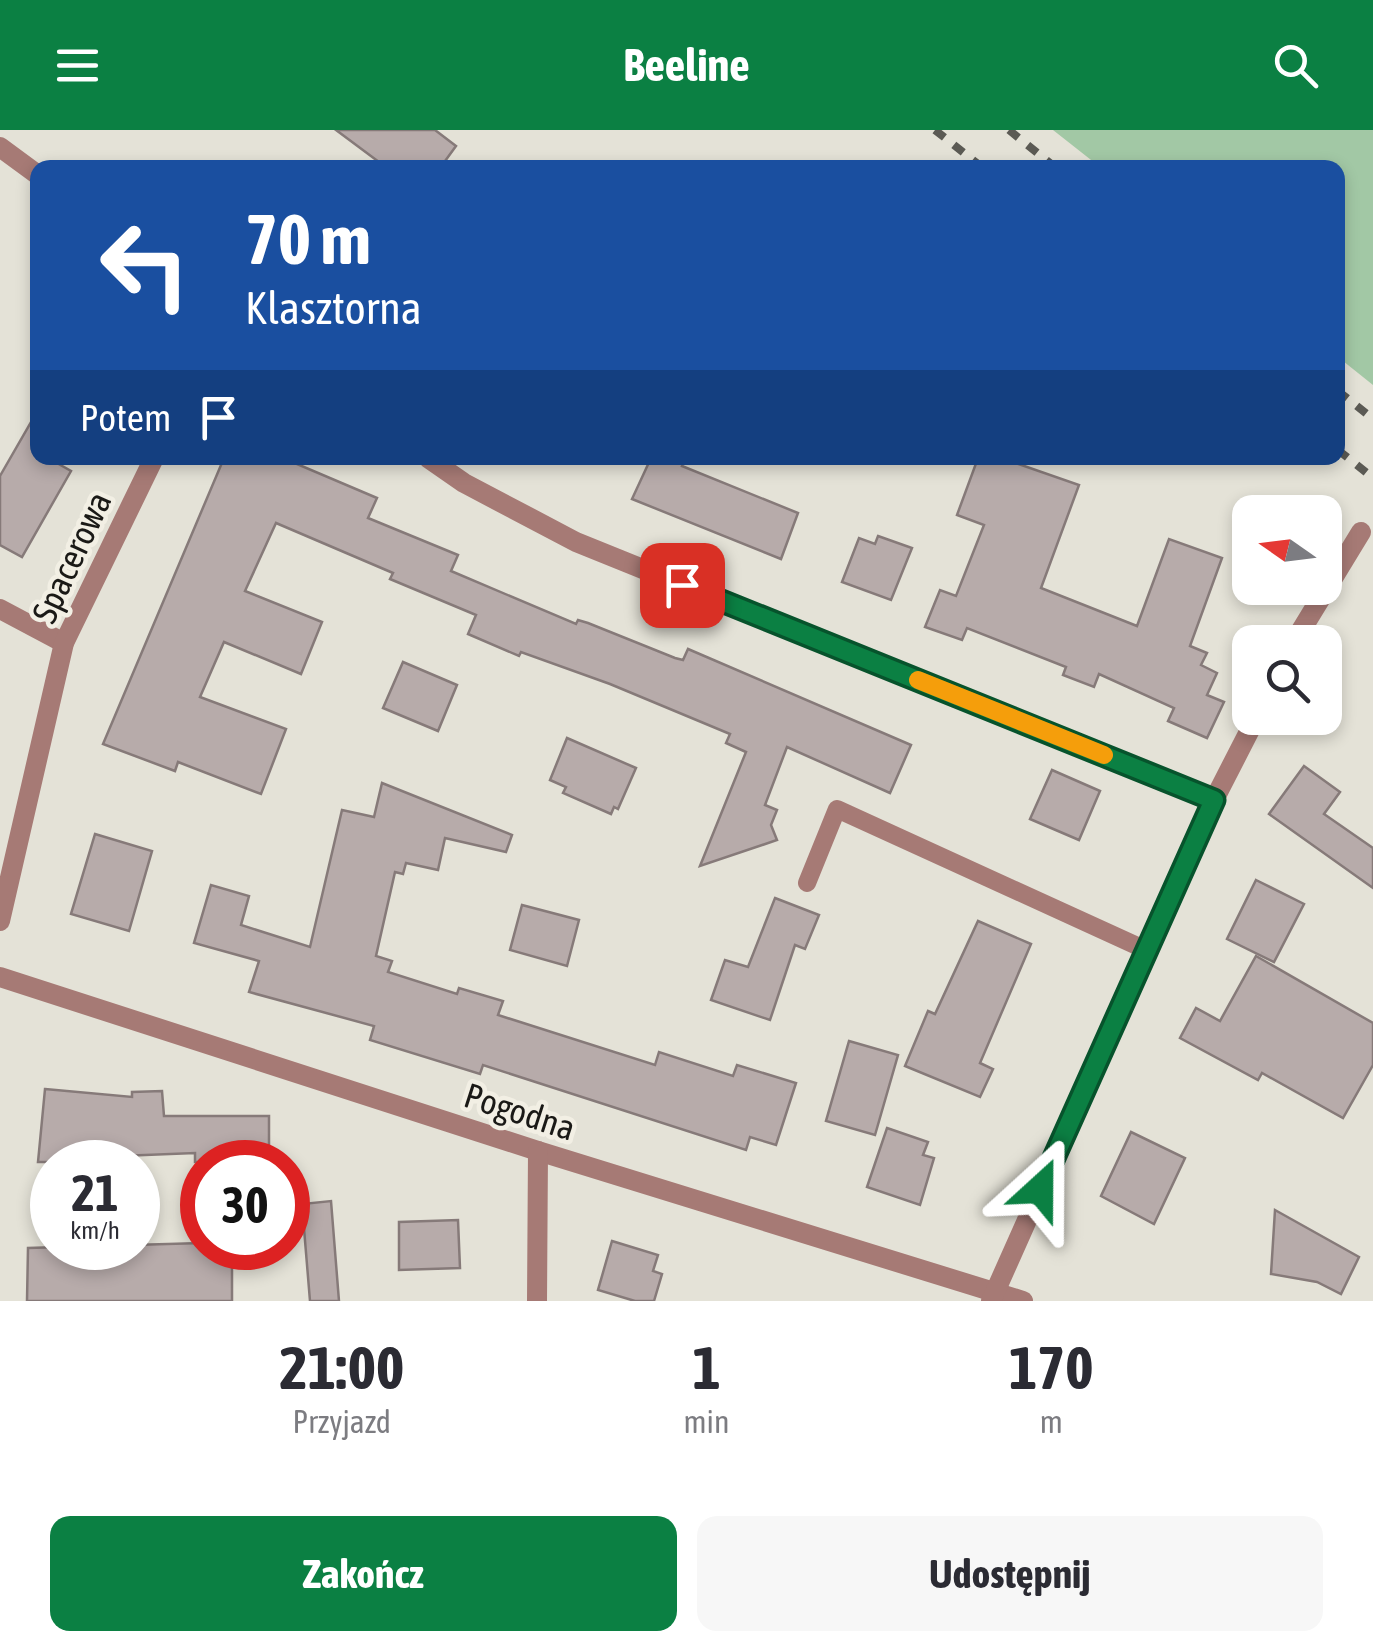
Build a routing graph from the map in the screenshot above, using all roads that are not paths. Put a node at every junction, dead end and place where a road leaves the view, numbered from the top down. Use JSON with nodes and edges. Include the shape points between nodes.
{"nodes":[{"id":1,"x":0,"y":147,"type":"edge"},
{"id":2,"x":30,"y":169,"type":"edge"},
{"id":3,"x":151,"y":465,"type":"edge"},
{"id":4,"x":438,"y":465,"type":"edge"},
{"id":5,"x":1361,"y":532,"type":"dead end"},
{"id":6,"x":0,"y":609,"type":"edge"},
{"id":7,"x":1304,"y":625,"type":"edge"},
{"id":8,"x":64,"y":643,"type":"junction"},
{"id":9,"x":1247,"y":735,"type":"edge"},
{"id":10,"x":1214,"y":800,"type":"junction"},
{"id":11,"x":807,"y":883,"type":"dead end"},
{"id":12,"x":0,"y":921,"type":"edge"},
{"id":13,"x":1146,"y":950,"type":"junction"},
{"id":14,"x":0,"y":977,"type":"edge"},
{"id":15,"x":538,"y":1151,"type":"junction"},
{"id":16,"x":992,"y":1296,"type":"edge"},
{"id":17,"x":537,"y":1301,"type":"edge"},
{"id":18,"x":1023,"y":1301,"type":"edge"}],
"edges":[{"from":1,"to":2,"type":"street"},
{"from":3,"to":8,"type":"street","name":"Spacerowa"},
{"from":4,"to":10,"type":"street","via":[[576,542]]},
{"from":5,"to":7,"type":"street"},
{"from":6,"to":8,"type":"street"},
{"from":8,"to":12,"type":"street","name":"Spacerowa"},
{"from":9,"to":10,"type":"street"},
{"from":10,"to":13,"type":"street"},
{"from":11,"to":13,"type":"lane","via":[[837,809]]},
{"from":13,"to":16,"type":"street"},
{"from":14,"to":15,"type":"street","name":"Pogodna"},
{"from":15,"to":16,"type":"street","name":"Pogodna"},
{"from":15,"to":17,"type":"street"},
{"from":16,"to":18,"type":"street","name":"Pogodna"}]}
